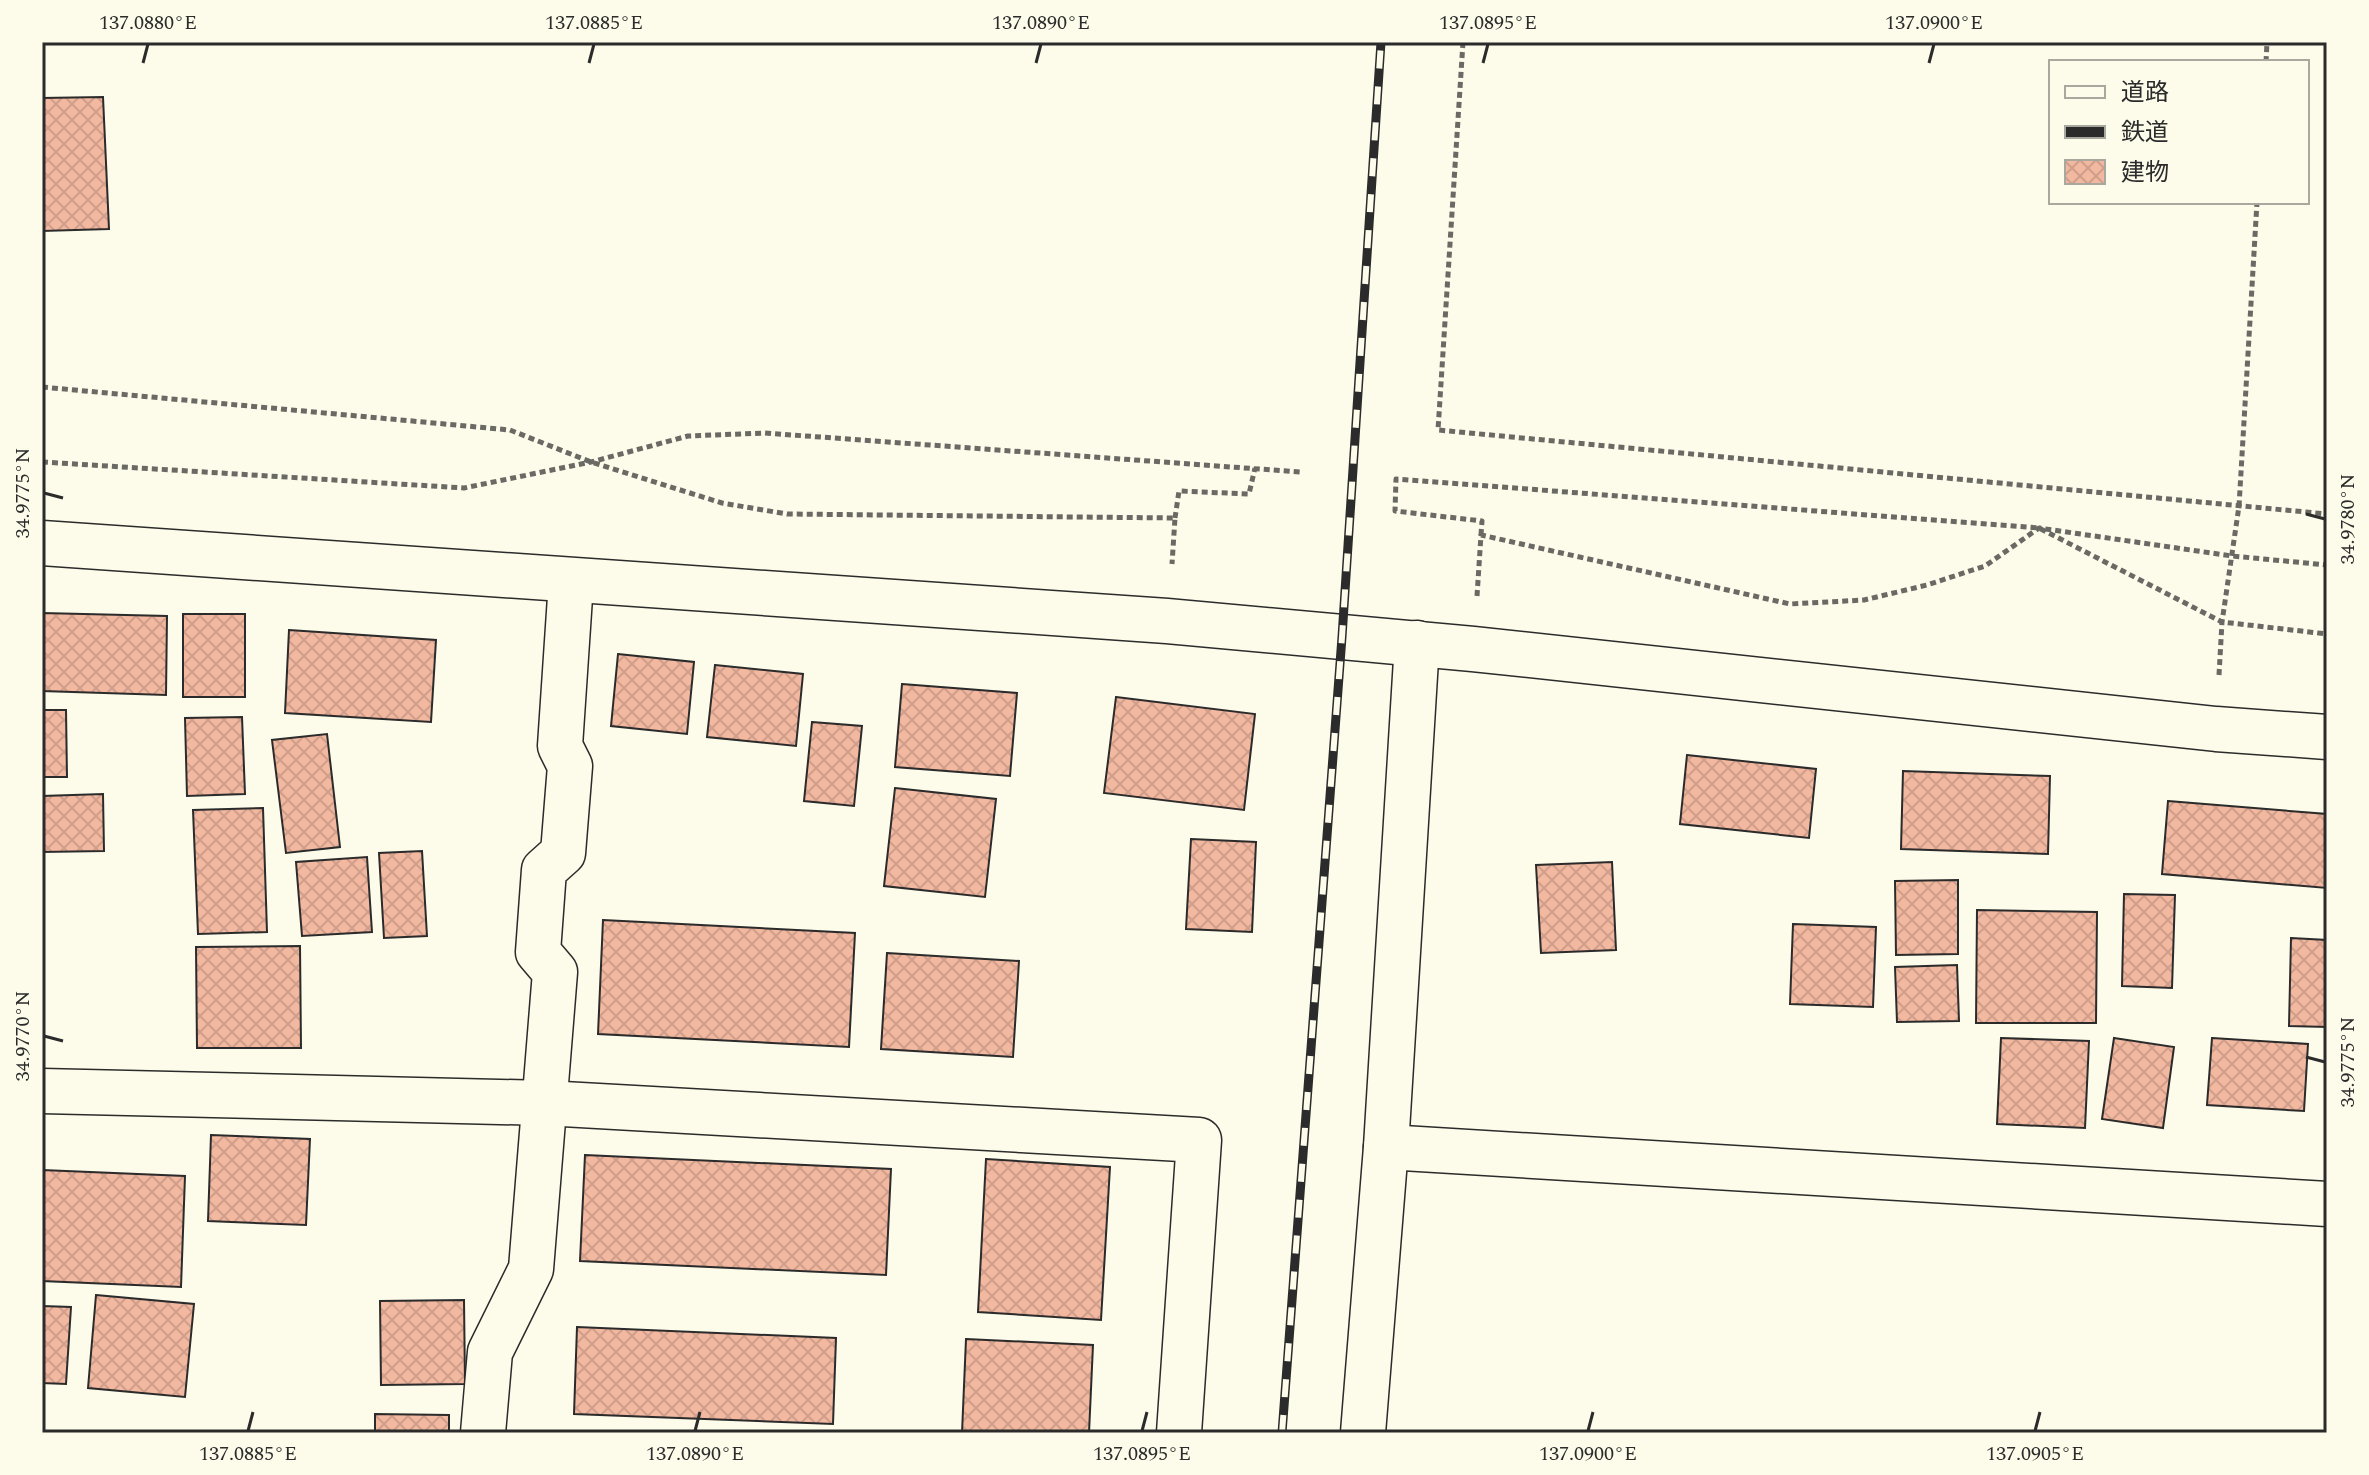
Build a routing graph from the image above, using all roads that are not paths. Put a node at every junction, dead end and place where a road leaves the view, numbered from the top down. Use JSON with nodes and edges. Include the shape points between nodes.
{"nodes":[{"id":1,"x":42,"y":543,"type":"edge"},
{"id":2,"x":571,"y":582,"type":"junction"},
{"id":3,"x":1417,"y":643,"type":"junction"},
{"id":4,"x":2327,"y":737,"type":"edge"},
{"id":5,"x":42,"y":1091,"type":"edge"},
{"id":6,"x":545,"y":1103,"type":"junction"},
{"id":7,"x":1386,"y":1147,"type":"junction"},
{"id":8,"x":2327,"y":1204,"type":"edge"},
{"id":9,"x":483,"y":1433,"type":"edge"},
{"id":10,"x":1179,"y":1433,"type":"edge"},
{"id":11,"x":1363,"y":1433,"type":"edge"}],
"edges":[{"from":1,"to":2,"type":"street"},
{"from":2,"to":3,"type":"street"},
{"from":2,"to":6,"type":"street","via":[[560,746],[570,766],[563,853],[544,870],[538,952],[555,972]]},
{"from":3,"to":4,"type":"street"},
{"from":3,"to":7,"type":"street"},
{"from":5,"to":6,"type":"street"},
{"from":6,"to":9,"type":"street","via":[[531,1269],[490,1352]]},
{"from":6,"to":10,"type":"street","via":[[1199,1140]]},
{"from":7,"to":8,"type":"street"},
{"from":7,"to":11,"type":"street"}]}
